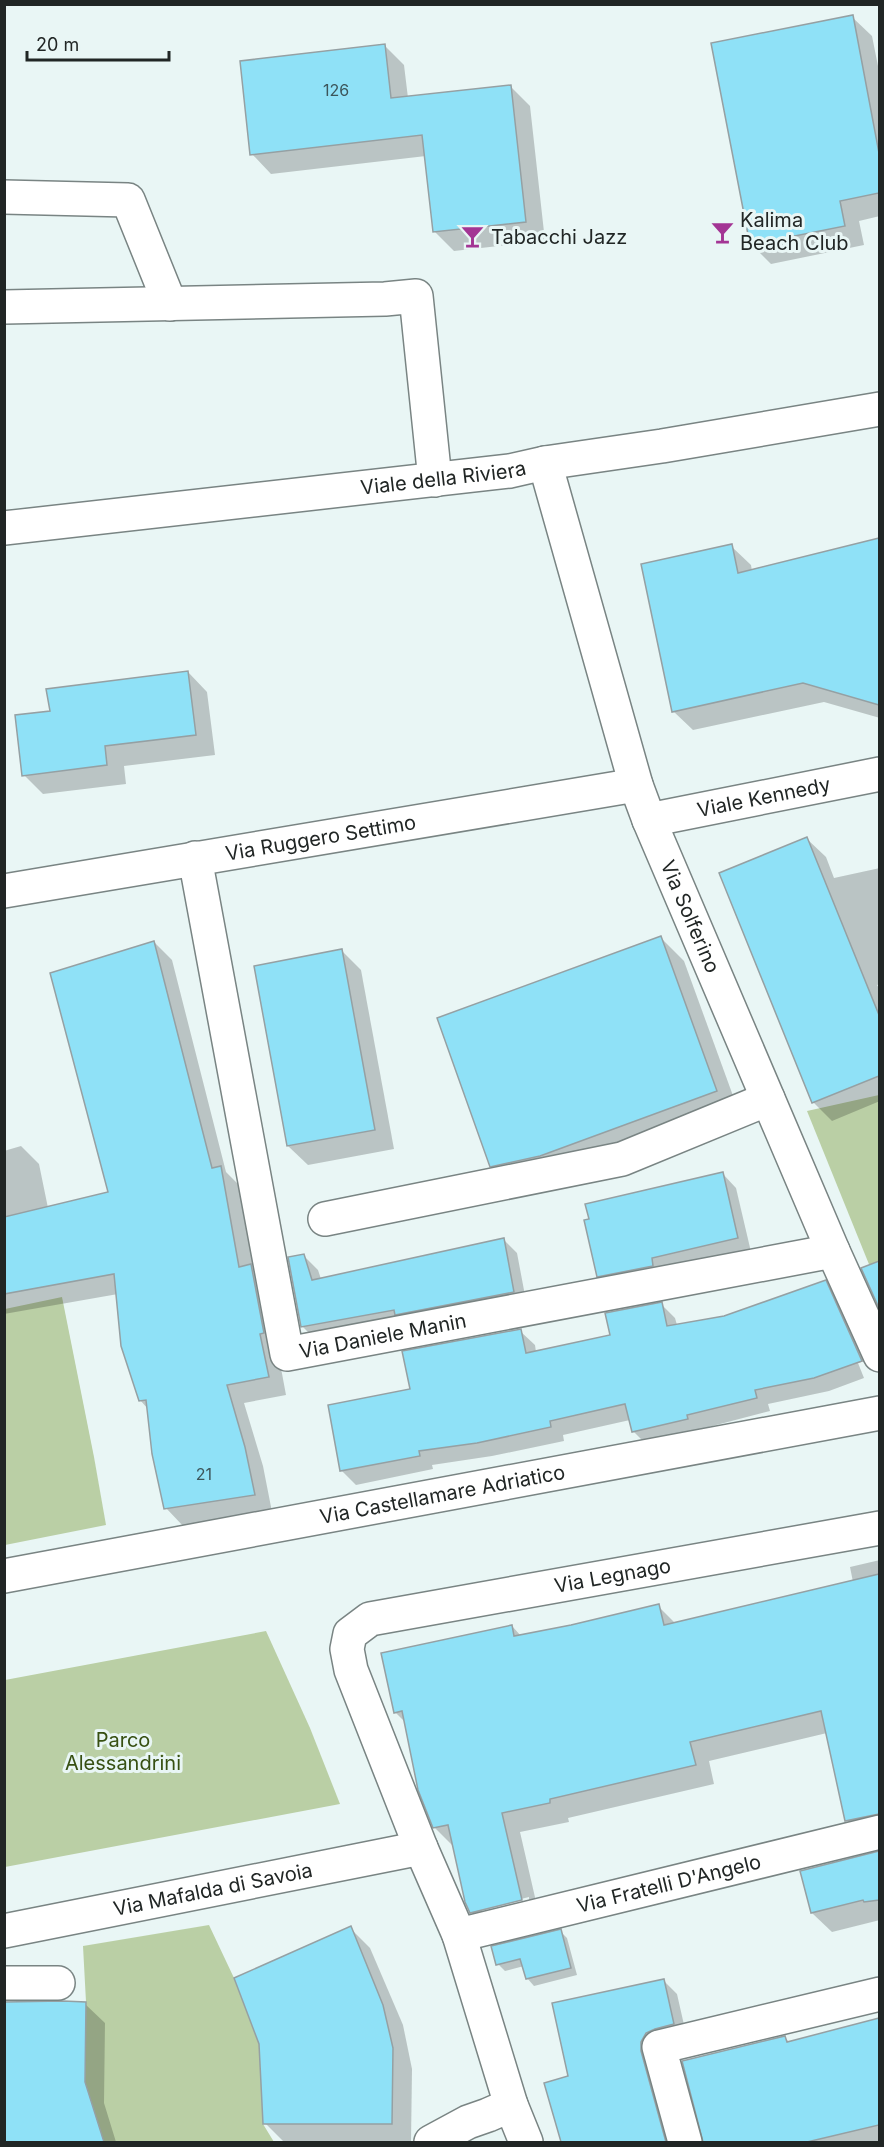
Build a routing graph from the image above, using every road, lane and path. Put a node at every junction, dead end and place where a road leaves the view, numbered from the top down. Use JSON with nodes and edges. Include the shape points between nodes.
{"nodes":[{"id":1,"x":4,"y":196,"type":"edge"},
{"id":2,"x":170,"y":303,"type":"junction"},
{"id":3,"x":4,"y":307,"type":"edge"},
{"id":4,"x":879,"y":409,"type":"edge"},
{"id":5,"x":545,"y":463,"type":"junction"},
{"id":6,"x":435,"y":480,"type":"junction"},
{"id":7,"x":4,"y":528,"type":"edge"},
{"id":8,"x":879,"y":774,"type":"edge"},
{"id":9,"x":636,"y":785,"type":"junction"},
{"id":10,"x":649,"y":820,"type":"junction"},
{"id":11,"x":195,"y":858,"type":"junction"},
{"id":12,"x":4,"y":891,"type":"edge"},
{"id":13,"x":768,"y":1099,"type":"junction"},
{"id":14,"x":325,"y":1219,"type":"dead end"},
{"id":15,"x":833,"y":1251,"type":"junction"},
{"id":16,"x":879,"y":1355,"type":"edge"},
{"id":17,"x":879,"y":1413,"type":"edge"},
{"id":18,"x":879,"y":1528,"type":"edge"},
{"id":19,"x":4,"y":1576,"type":"edge"},
{"id":20,"x":879,"y":1832,"type":"edge"},
{"id":21,"x":421,"y":1848,"type":"junction"},
{"id":22,"x":4,"y":1931,"type":"edge"},
{"id":23,"x":459,"y":1935,"type":"junction"},
{"id":24,"x":4,"y":1983,"type":"edge"},
{"id":25,"x":58,"y":1983,"type":"dead end"},
{"id":26,"x":879,"y":1994,"type":"edge"},
{"id":27,"x":510,"y":2104,"type":"junction"},
{"id":28,"x":431,"y":2142,"type":"edge"},
{"id":29,"x":526,"y":2142,"type":"edge"},
{"id":30,"x":685,"y":2142,"type":"edge"}],
"edges":[{"from":1,"to":2,"type":"street","via":[[128,200]]},
{"from":2,"to":3,"type":"street"},
{"from":2,"to":6,"type":"street","via":[[416,296]]},
{"from":4,"to":5,"type":"street","name":"Viale della Riviera"},
{"from":5,"to":6,"type":"street","name":"Viale della Riviera"},
{"from":5,"to":9,"type":"street","name":"Via Solferino"},
{"from":6,"to":7,"type":"street","name":"Viale della Riviera"},
{"from":8,"to":10,"type":"street","name":"Viale Kennedy"},
{"from":9,"to":10,"type":"street","name":"Via Solferino"},
{"from":9,"to":11,"type":"street","name":"Via Ruggero Settimo"},
{"from":10,"to":13,"type":"street","name":"Via Solferino"},
{"from":11,"to":12,"type":"street","name":"Via Ruggero Settimo"},
{"from":11,"to":15,"type":"street","name":"Via Daniele Manin","via":[[287,1354]]},
{"from":13,"to":14,"type":"street","via":[[622,1158]]},
{"from":13,"to":15,"type":"street","name":"Via Solferino"},
{"from":15,"to":16,"type":"street","name":"Via Solferino"},
{"from":17,"to":19,"type":"street","name":"Via Castellamare Adriatico"},
{"from":18,"to":21,"type":"street","name":"Via Legnago","via":[[370,1619],[350,1634],[347,1649],[351,1670]]},
{"from":20,"to":23,"type":"street","name":"Via Fratelli D'Angelo"},
{"from":21,"to":22,"type":"street","name":"Via Mafalda di Savoia"},
{"from":21,"to":23,"type":"street"},
{"from":23,"to":27,"type":"street"},
{"from":24,"to":25,"type":"street"},
{"from":26,"to":30,"type":"street","via":[[659,2047]]},
{"from":27,"to":28,"type":"street"},
{"from":27,"to":29,"type":"street"}]}
